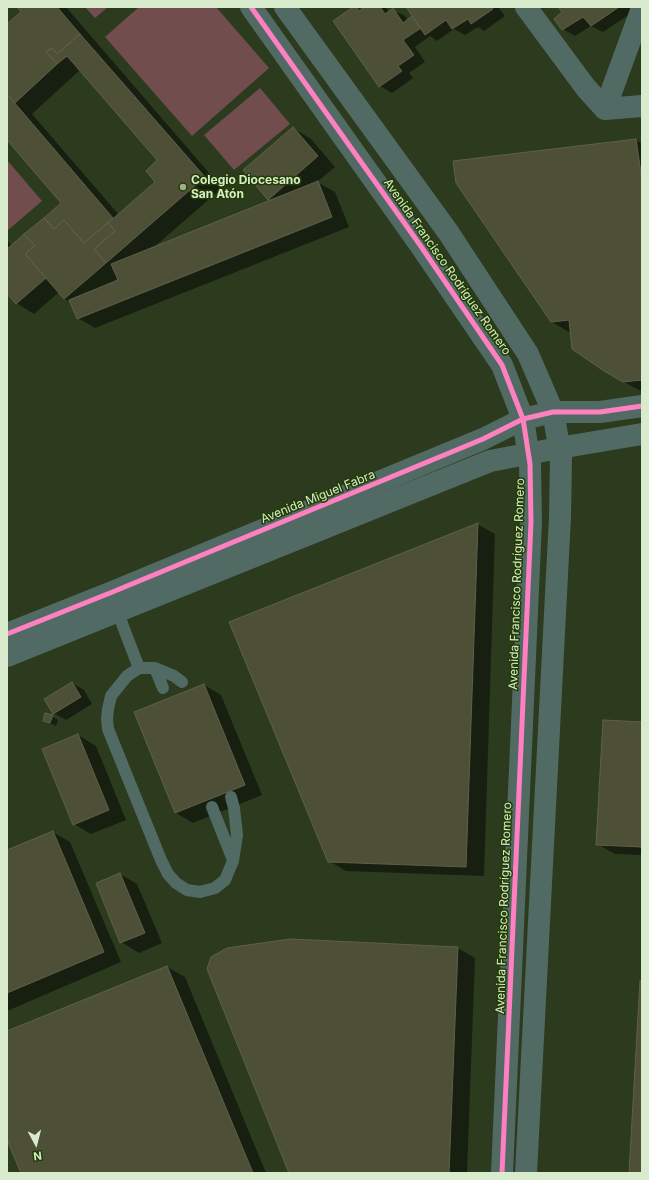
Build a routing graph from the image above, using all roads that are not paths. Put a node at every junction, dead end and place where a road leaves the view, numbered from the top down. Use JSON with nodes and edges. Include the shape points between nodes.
{"nodes":[{"id":1,"x":251,"y":7,"type":"edge"},
{"id":2,"x":285,"y":7,"type":"edge"},
{"id":3,"x":526,"y":7,"type":"edge"},
{"id":4,"x":642,"y":8,"type":"edge"},
{"id":5,"x":642,"y":106,"type":"edge"},
{"id":6,"x":605,"y":109,"type":"junction"},
{"id":7,"x":642,"y":406,"type":"edge"},
{"id":8,"x":553,"y":412,"type":"junction"},
{"id":9,"x":524,"y":419,"type":"junction"},
{"id":10,"x":642,"y":434,"type":"edge"},
{"id":11,"x":559,"y":448,"type":"junction"},
{"id":12,"x":528,"y":454,"type":"junction"},
{"id":13,"x":114,"y":603,"type":"junction"},
{"id":14,"x":7,"y":634,"type":"edge"},
{"id":15,"x":7,"y":656,"type":"edge"},
{"id":16,"x":139,"y":668,"type":"junction"},
{"id":17,"x":155,"y":668,"type":"junction"},
{"id":18,"x":182,"y":682,"type":"dead end"},
{"id":19,"x":164,"y":688,"type":"dead end"},
{"id":20,"x":231,"y":797,"type":"dead end"},
{"id":21,"x":212,"y":807,"type":"dead end"},
{"id":22,"x":233,"y":861,"type":"junction"},
{"id":23,"x":502,"y":1173,"type":"edge"},
{"id":24,"x":526,"y":1173,"type":"edge"}],
"edges":[{"from":1,"to":9,"type":"street","name":"Avenida Francisco Rodríguez Romero","via":[[502,365]]},
{"from":2,"to":8,"type":"street","name":"Avenida Francisco Rodríguez Romero","via":[[448,232],[528,354]]},
{"from":3,"to":6,"type":"street","via":[[586,88]]},
{"from":4,"to":6,"type":"street"},
{"from":5,"to":6,"type":"street"},
{"from":7,"to":8,"type":"street","name":"Avenida Miguel Fabra","via":[[600,412]]},
{"from":8,"to":9,"type":"street","name":"Avenida Miguel Fabra"},
{"from":8,"to":11,"type":"street","name":"Avenida Francisco Rodríguez Romero"},
{"from":9,"to":12,"type":"street","name":"Avenida Francisco Rodríguez Romero"},
{"from":9,"to":13,"type":"street","name":"Avenida Miguel Fabra"},
{"from":10,"to":11,"type":"street","name":"Avenida Miguel Fabra"},
{"from":11,"to":12,"type":"street","name":"Avenida Miguel Fabra"},
{"from":11,"to":24,"type":"street","name":"Avenida Francisco Rodríguez Romero","via":[[560,517]]},
{"from":12,"to":13,"type":"street","name":"Avenida Miguel Fabra","via":[[490,461]]},
{"from":12,"to":23,"type":"street","name":"Avenida Francisco Rodríguez Romero","via":[[531,522]]},
{"from":13,"to":14,"type":"street","name":"Avenida Miguel Fabra"},
{"from":13,"to":15,"type":"street","name":"Avenida Miguel Fabra"},
{"from":13,"to":16,"type":"lane"},
{"from":16,"to":17,"type":"lane"},
{"from":16,"to":22,"type":"lane","via":[[127,676],[112,696],[106,719],[161,860],[176,883],[187,890],[200,892],[215,888],[225,880]]},
{"from":17,"to":18,"type":"lane"},
{"from":17,"to":19,"type":"lane"},
{"from":20,"to":22,"type":"lane","via":[[237,835]]},
{"from":21,"to":22,"type":"lane"}]}
